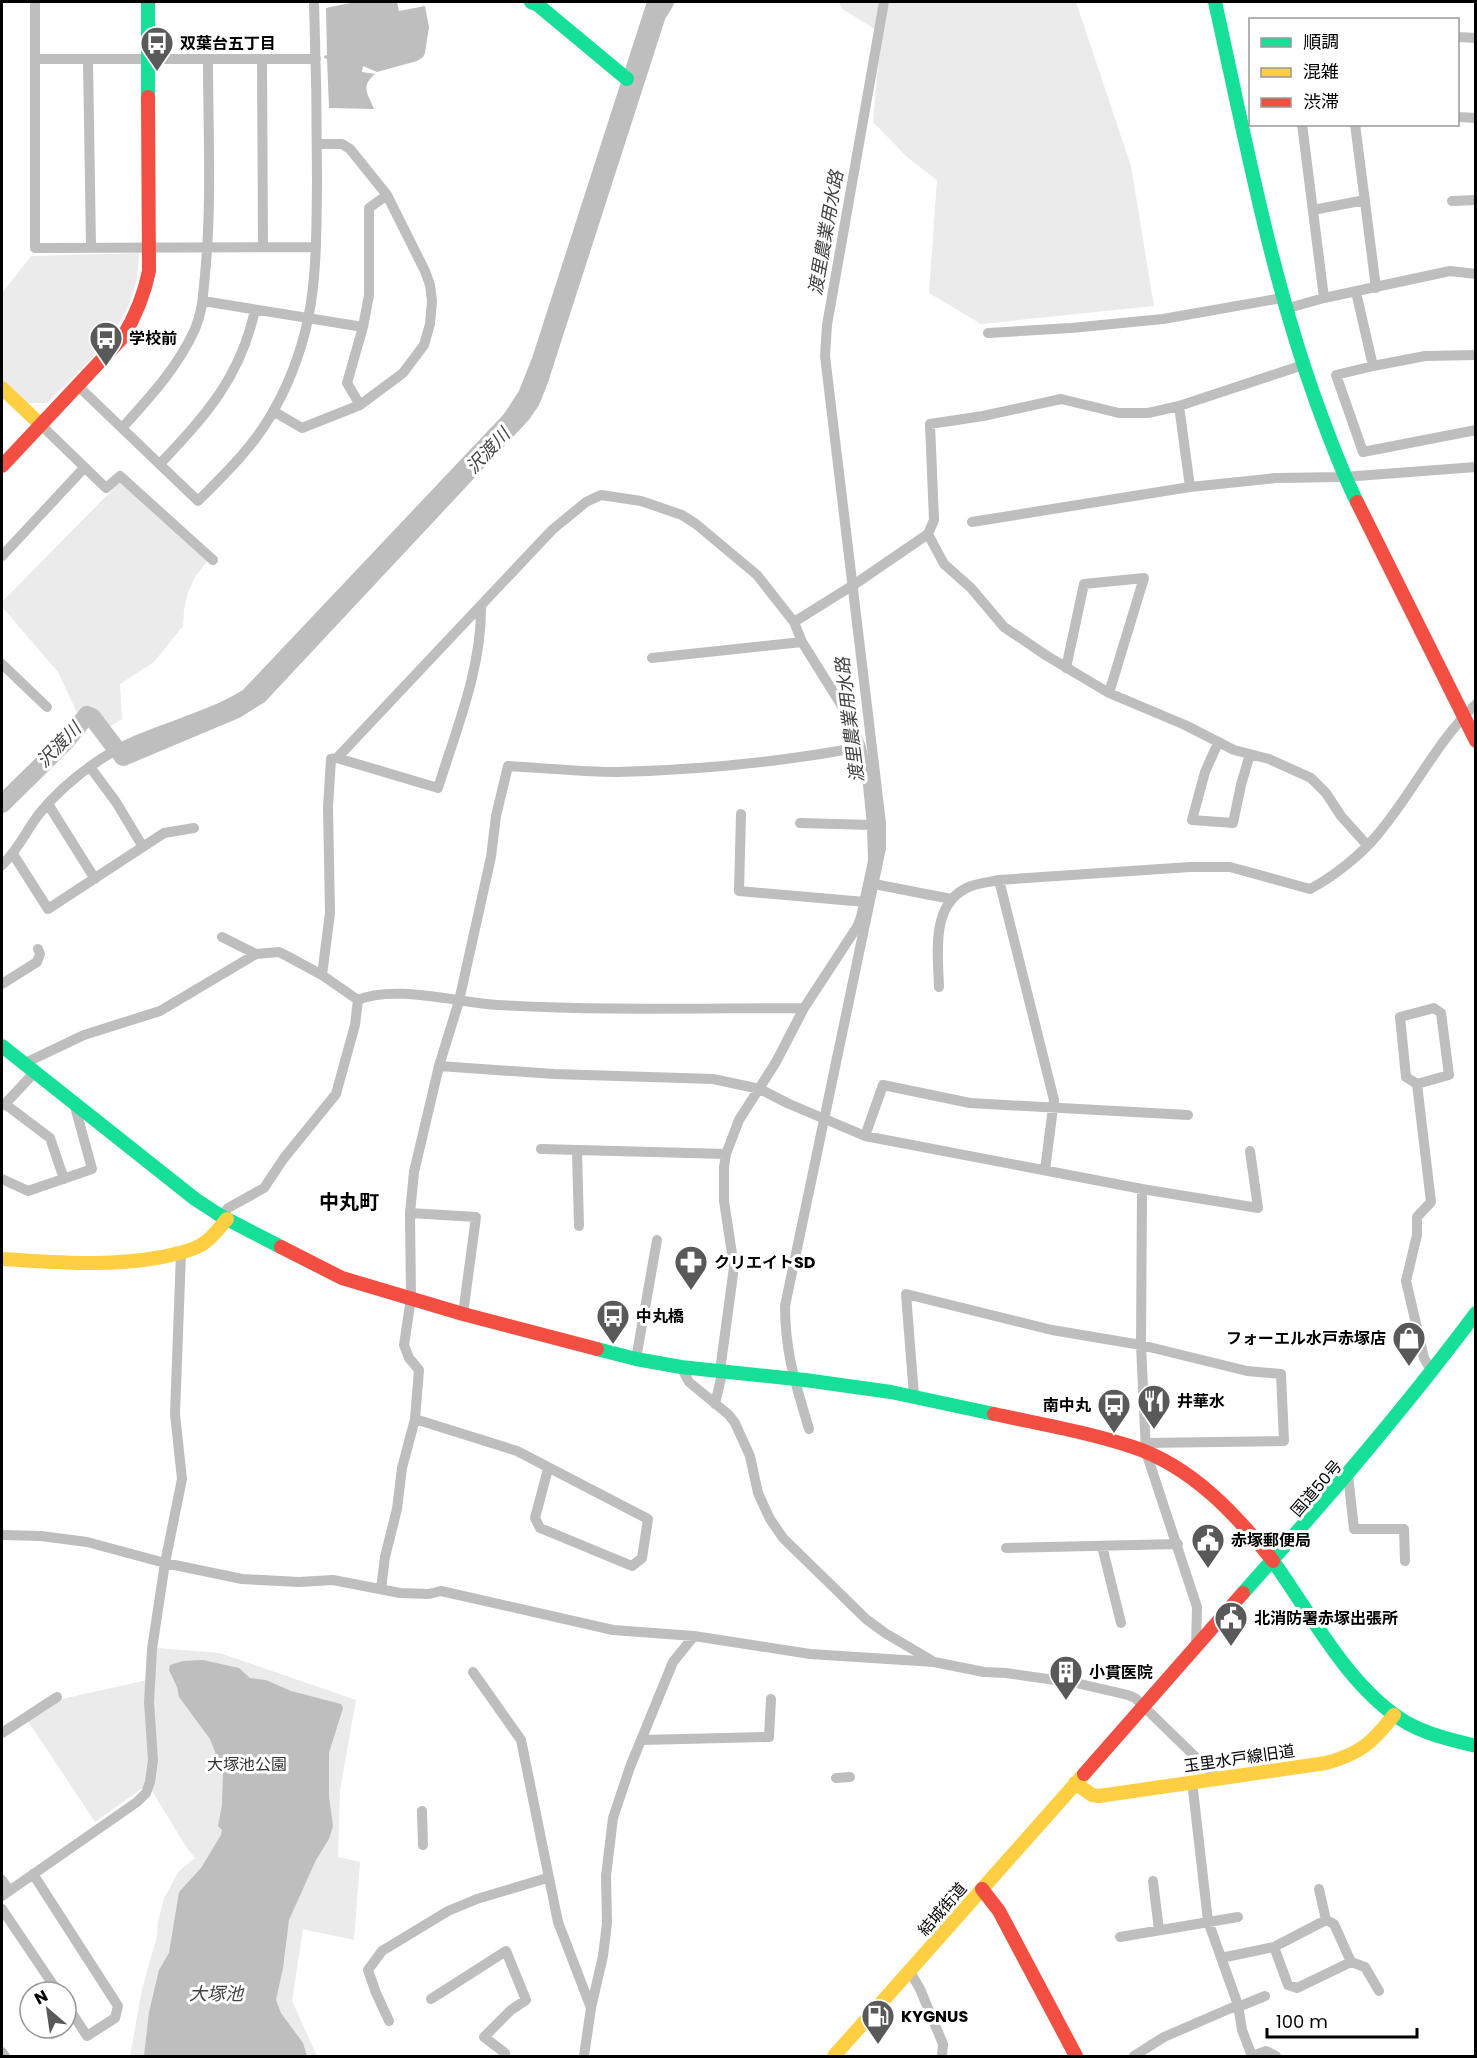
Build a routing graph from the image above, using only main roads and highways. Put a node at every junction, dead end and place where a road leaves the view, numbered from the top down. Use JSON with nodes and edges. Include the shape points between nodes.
{"nodes":[{"id":1,"x":148,"y":2,"type":"edge"},
{"id":2,"x":531,"y":2,"type":"edge"},
{"id":3,"x":1215,"y":2,"type":"edge"},
{"id":4,"x":627,"y":79,"type":"road end"},
{"id":5,"x":2,"y":388,"type":"edge"},
{"id":6,"x":41,"y":426,"type":"junction"},
{"id":7,"x":2,"y":466,"type":"edge"},
{"id":8,"x":1476,"y":741,"type":"edge"},
{"id":9,"x":2,"y":1046,"type":"edge"},
{"id":10,"x":224,"y":1218,"type":"junction"},
{"id":11,"x":2,"y":1259,"type":"edge"},
{"id":12,"x":1476,"y":1313,"type":"edge"},
{"id":13,"x":1273,"y":1561,"type":"junction"},
{"id":14,"x":1394,"y":1716,"type":"junction"},
{"id":15,"x":1476,"y":1746,"type":"edge"},
{"id":16,"x":1075,"y":1783,"type":"junction"},
{"id":17,"x":982,"y":1889,"type":"junction"},
{"id":18,"x":834,"y":2056,"type":"edge"},
{"id":19,"x":1076,"y":2056,"type":"edge"}],
"edges":[{"from":1,"to":6,"type":"main road","via":[[150,249],[145,293],[123,337]]},
{"from":2,"to":4,"type":"main road"},
{"from":3,"to":8,"type":"main road","via":[[1259,206],[1303,365],[1344,477]]},
{"from":5,"to":6,"type":"main road"},
{"from":6,"to":7,"type":"main road"},
{"from":9,"to":10,"type":"main road","via":[[174,1184]]},
{"from":10,"to":11,"type":"main road","via":[[208,1239],[181,1253],[122,1264]]},
{"from":10,"to":13,"type":"main road","via":[[325,1271],[364,1286],[636,1359],[914,1396],[1146,1448],[1209,1491]]},
{"from":12,"to":13,"type":"main road","name":"国道50号","via":[[1348,1475]]},
{"from":13,"to":14,"type":"main road","via":[[1359,1683]]},
{"from":13,"to":16,"type":"main road","name":"国道50号"},
{"from":14,"to":15,"type":"main road","via":[[1432,1737]]},
{"from":14,"to":16,"type":"main road","name":"玉里水戸線旧道","via":[[1369,1745],[1341,1759],[1099,1796],[1092,1796]]},
{"from":16,"to":17,"type":"main road","name":"結城街道"},
{"from":17,"to":18,"type":"main road","name":"結城街道"},
{"from":17,"to":19,"type":"main road","via":[[999,1911]]}]}
